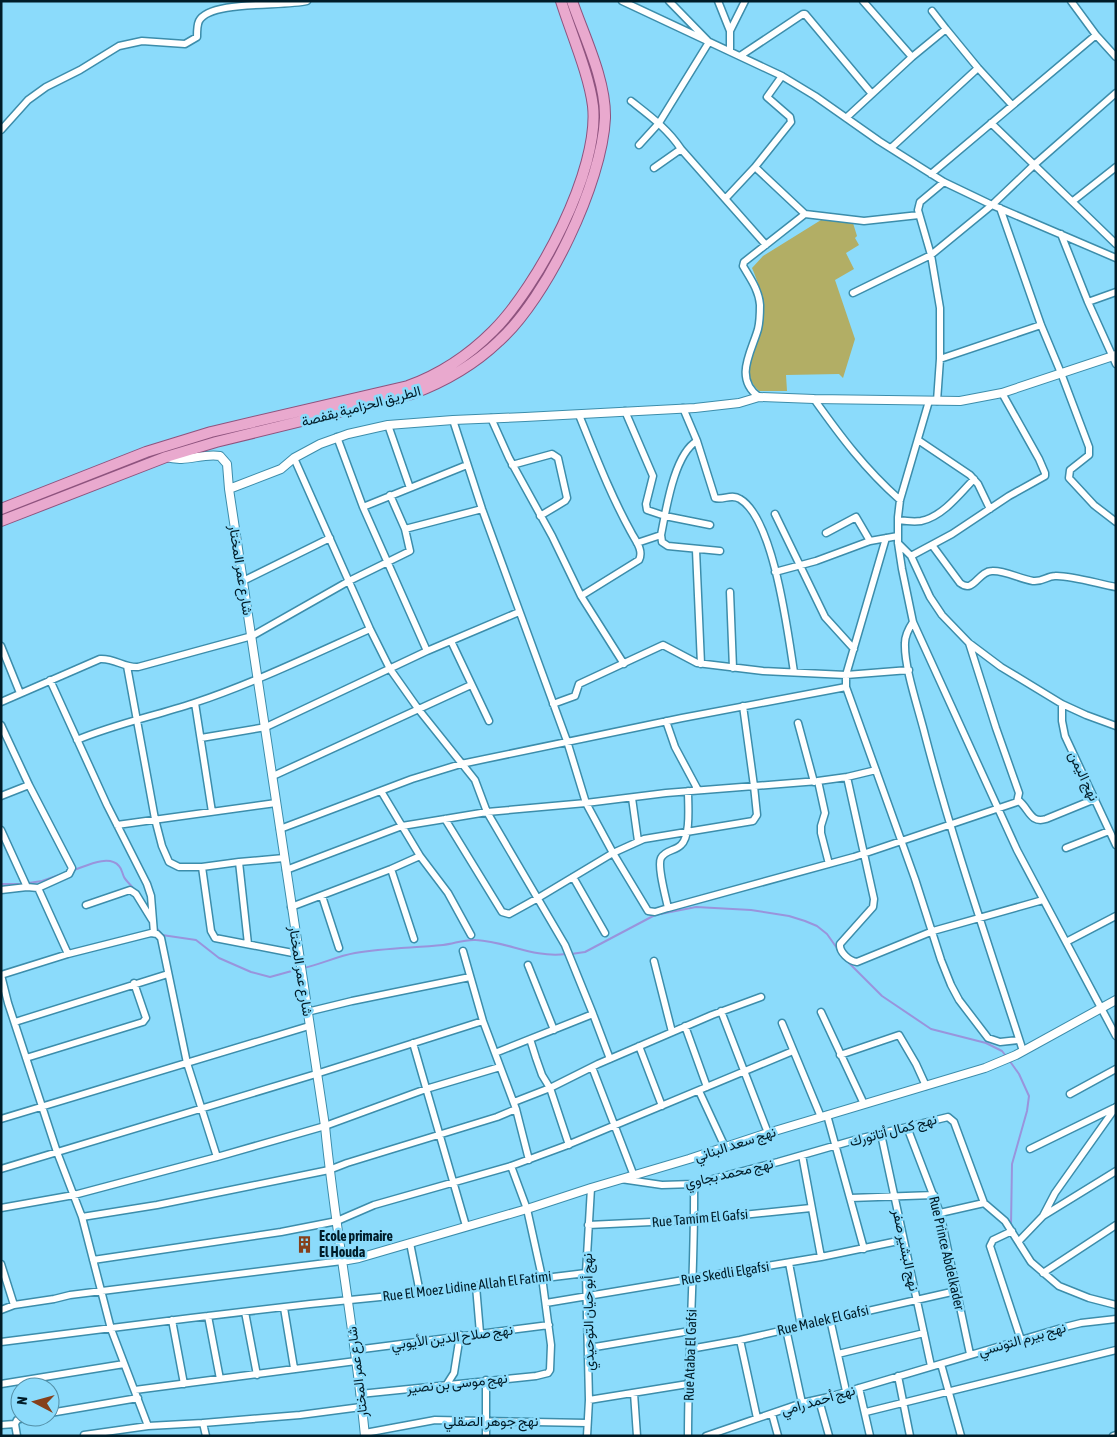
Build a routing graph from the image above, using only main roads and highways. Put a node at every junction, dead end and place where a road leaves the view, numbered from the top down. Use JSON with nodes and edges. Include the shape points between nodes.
{"nodes":[{"id":1,"x":561,"y":1,"type":"edge"},
{"id":2,"x":572,"y":1,"type":"edge"},
{"id":3,"x":1,"y":509,"type":"edge"},
{"id":4,"x":1,"y":521,"type":"edge"}],
"edges":[{"from":1,"to":3,"type":"main road","name":"الطريق الحزامية بقفصة","via":[[593,107],[590,146],[581,180],[555,241],[525,292],[480,343],[445,369],[408,386],[211,432],[146,452]]},
{"from":2,"to":4,"type":"main road","name":"الطريق الحزامية بقفصة","via":[[602,92],[605,117],[598,162],[564,246],[542,287],[500,341],[464,369],[431,387],[392,400],[166,457]]}]}
